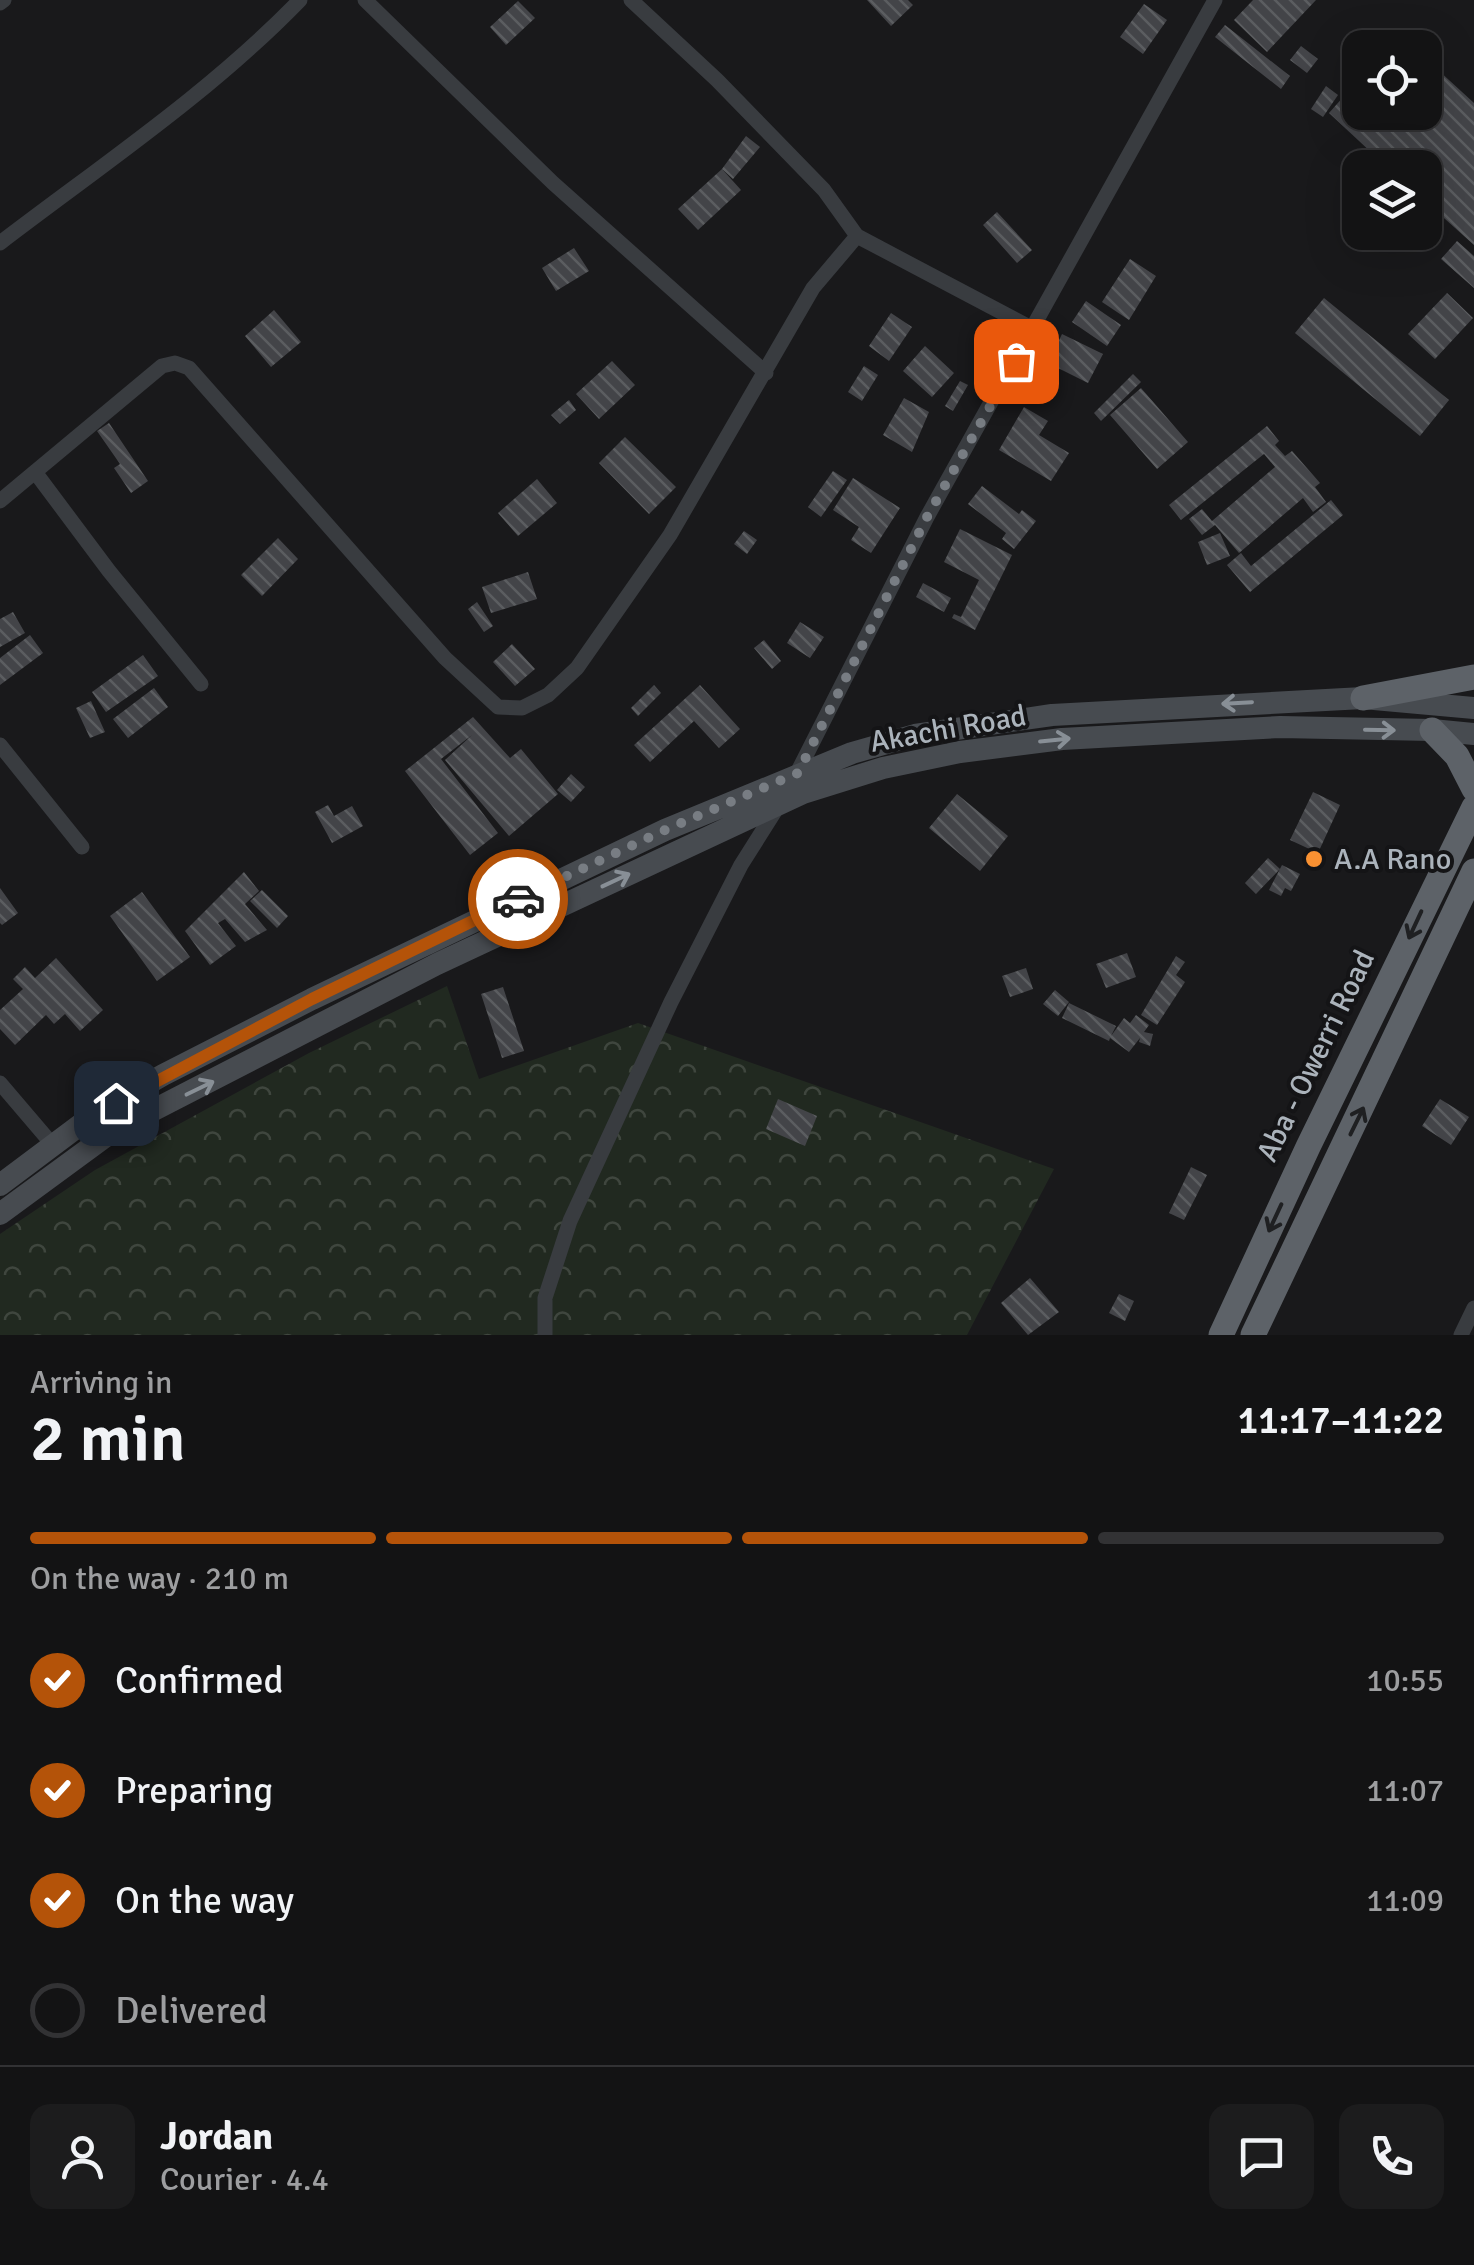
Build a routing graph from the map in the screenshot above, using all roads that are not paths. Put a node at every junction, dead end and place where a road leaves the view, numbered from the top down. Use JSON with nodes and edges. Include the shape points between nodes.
{"nodes":[{"id":1,"x":300,"y":0,"type":"edge"},
{"id":2,"x":364,"y":0,"type":"edge"},
{"id":3,"x":632,"y":0,"type":"edge"},
{"id":4,"x":1215,"y":0,"type":"edge"},
{"id":5,"x":857,"y":236,"type":"junction"},
{"id":6,"x":0,"y":243,"type":"edge"},
{"id":7,"x":1033,"y":330,"type":"junction"},
{"id":8,"x":766,"y":374,"type":"junction"},
{"id":9,"x":35,"y":472,"type":"junction"},
{"id":10,"x":0,"y":502,"type":"edge"},
{"id":11,"x":1474,"y":677,"type":"edge"},
{"id":12,"x":201,"y":684,"type":"dead end"},
{"id":13,"x":1363,"y":698,"type":"junction"},
{"id":14,"x":1474,"y":708,"type":"edge"},
{"id":15,"x":1432,"y":730,"type":"junction"},
{"id":16,"x":1474,"y":734,"type":"edge"},
{"id":17,"x":0,"y":745,"type":"edge"},
{"id":18,"x":798,"y":773,"type":"junction"},
{"id":19,"x":1474,"y":788,"type":"edge"},
{"id":20,"x":782,"y":801,"type":"junction"},
{"id":21,"x":1474,"y":806,"type":"edge"},
{"id":22,"x":82,"y":847,"type":"dead end"},
{"id":23,"x":1474,"y":871,"type":"edge"},
{"id":24,"x":0,"y":1083,"type":"edge"},
{"id":25,"x":52,"y":1144,"type":"junction"},
{"id":26,"x":0,"y":1185,"type":"edge"},
{"id":27,"x":0,"y":1214,"type":"edge"},
{"id":28,"x":1474,"y":1308,"type":"edge"},
{"id":29,"x":545,"y":1335,"type":"edge"},
{"id":30,"x":1221,"y":1335,"type":"edge"},
{"id":31,"x":1253,"y":1335,"type":"edge"},
{"id":32,"x":1461,"y":1335,"type":"edge"}],
"edges":[{"from":1,"to":6,"type":"street","via":[[173,111]]},
{"from":2,"to":8,"type":"street"},
{"from":3,"to":5,"type":"street","via":[[824,190]]},
{"from":4,"to":7,"type":"street"},
{"from":5,"to":7,"type":"street"},
{"from":5,"to":8,"type":"street","via":[[813,288]]},
{"from":7,"to":18,"type":"street","via":[[927,517]]},
{"from":8,"to":9,"type":"street","via":[[670,535],[576,668],[548,696],[522,708],[498,707],[446,658],[189,368],[162,366]]},
{"from":9,"to":10,"type":"street"},
{"from":9,"to":12,"type":"street"},
{"from":11,"to":13,"type":"highway"},
{"from":13,"to":14,"type":"main road","name":"Akachi Road"},
{"from":13,"to":18,"type":"main road","name":"Akachi Road","one_way":true,"via":[[975,724],[915,735]]},
{"from":15,"to":16,"type":"main road","name":"Akachi Road"},
{"from":15,"to":19,"type":"highway"},
{"from":20,"to":15,"type":"main road","name":"Akachi Road","one_way":true,"via":[[883,768],[1062,739],[1280,727]]},
{"from":17,"to":22,"type":"street"},
{"from":18,"to":20,"type":"street"},
{"from":18,"to":25,"type":"main road","name":"Akachi Road","via":[[312,999],[163,1075]]},
{"from":27,"to":20,"type":"main road","name":"Akachi Road","one_way":true,"via":[[112,1131],[438,964]]},
{"from":20,"to":29,"type":"street","via":[[741,864],[671,1002],[570,1221],[545,1298]]},
{"from":21,"to":30,"type":"highway","name":"Aba - Owerri Road","one_way":true},
{"from":31,"to":23,"type":"highway","one_way":true},
{"from":24,"to":25,"type":"street"},
{"from":25,"to":26,"type":"main road","name":"Akachi Road"},
{"from":28,"to":32,"type":"street"}]}
